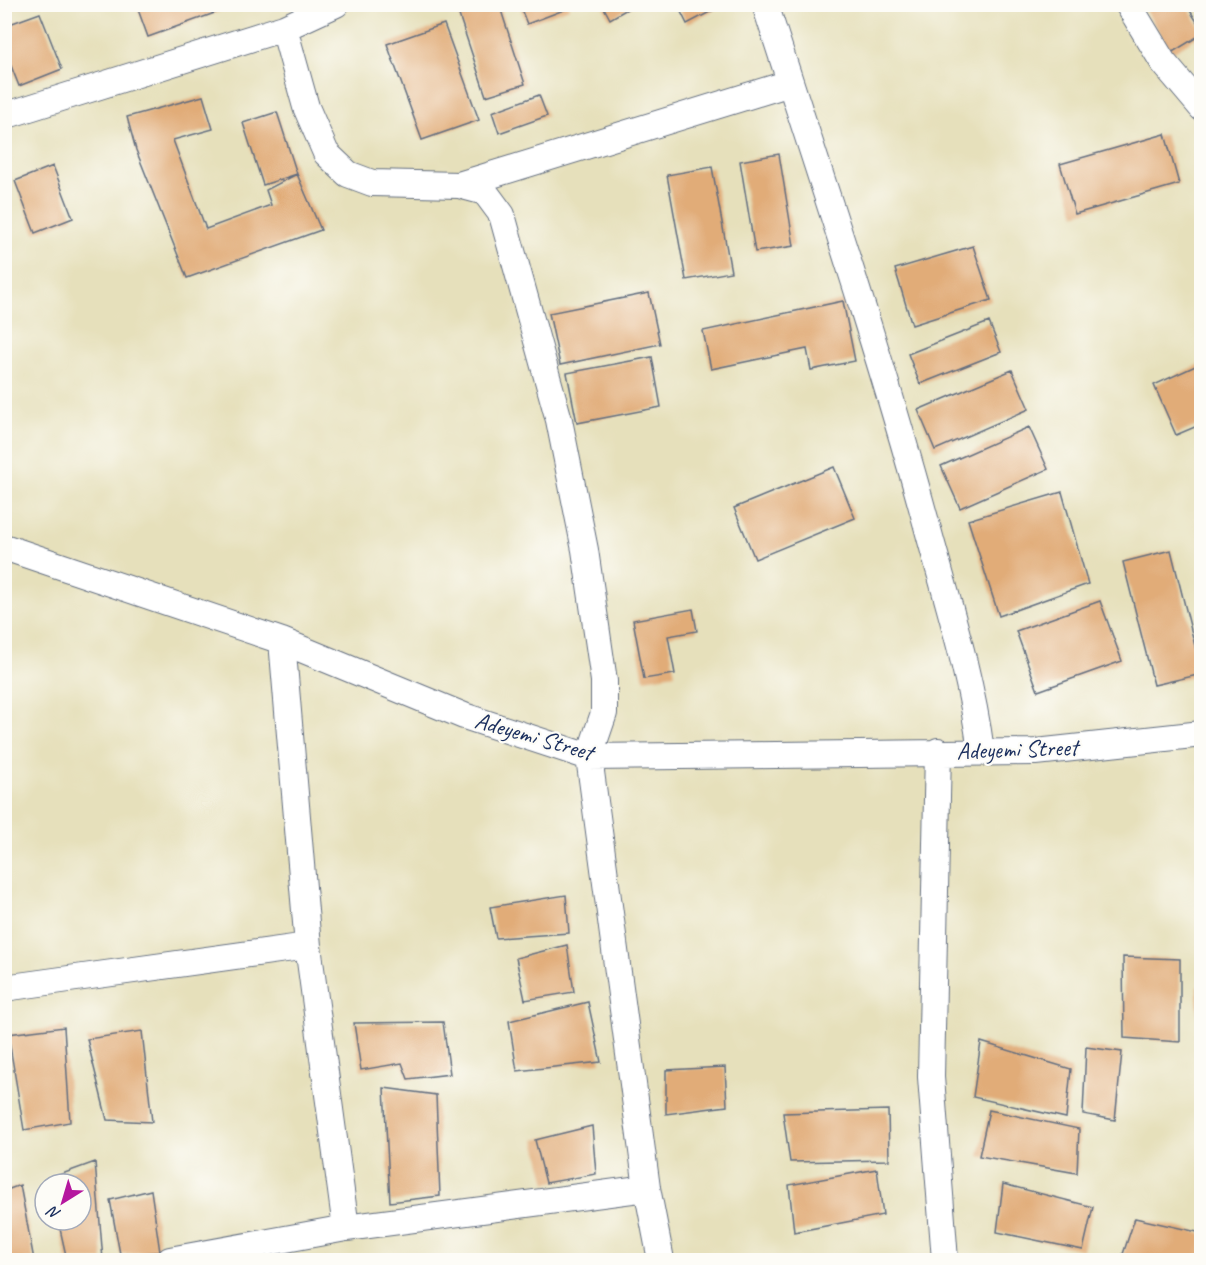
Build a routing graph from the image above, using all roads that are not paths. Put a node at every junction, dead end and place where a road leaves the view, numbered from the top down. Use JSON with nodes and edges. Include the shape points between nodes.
{"nodes":[{"id":1,"x":336,"y":4,"type":"edge"},
{"id":2,"x":765,"y":4,"type":"edge"},
{"id":3,"x":1128,"y":4,"type":"edge"},
{"id":4,"x":284,"y":28,"type":"junction"},
{"id":5,"x":790,"y":83,"type":"junction"},
{"id":6,"x":1202,"y":108,"type":"edge"},
{"id":7,"x":4,"y":116,"type":"edge"},
{"id":8,"x":459,"y":185,"type":"junction"},
{"id":9,"x":4,"y":547,"type":"edge"},
{"id":10,"x":282,"y":640,"type":"junction"},
{"id":11,"x":1202,"y":734,"type":"edge"},
{"id":12,"x":938,"y":751,"type":"junction"},
{"id":13,"x":981,"y":751,"type":"junction"},
{"id":14,"x":589,"y":757,"type":"junction"},
{"id":15,"x":308,"y":946,"type":"junction"},
{"id":16,"x":4,"y":988,"type":"edge"},
{"id":17,"x":647,"y":1188,"type":"junction"},
{"id":18,"x":346,"y":1227,"type":"junction"},
{"id":19,"x":170,"y":1260,"type":"edge"},
{"id":20,"x":661,"y":1260,"type":"edge"},
{"id":21,"x":945,"y":1260,"type":"edge"}],
"edges":[{"from":1,"to":4,"type":"street"},
{"from":2,"to":5,"type":"street"},
{"from":3,"to":6,"type":"street","via":[[1162,62]]},
{"from":4,"to":7,"type":"street"},
{"from":4,"to":8,"type":"street","via":[[314,126],[326,153],[348,174],[372,183]]},
{"from":5,"to":8,"type":"street"},
{"from":5,"to":13,"type":"street","via":[[858,288],[913,472],[973,697]]},
{"from":8,"to":14,"type":"street","via":[[485,192],[502,215],[559,420],[585,550],[604,681],[604,713]]},
{"from":9,"to":10,"type":"street","name":"Adeyemi Street"},
{"from":10,"to":14,"type":"street","name":"Adeyemi Street","via":[[464,716]]},
{"from":10,"to":15,"type":"street"},
{"from":11,"to":13,"type":"street","name":"Adeyemi Street","via":[[1036,752]]},
{"from":12,"to":13,"type":"street","name":"Adeyemi Street"},
{"from":12,"to":14,"type":"street","name":"Adeyemi Street"},
{"from":12,"to":21,"type":"street","via":[[931,1077]]},
{"from":14,"to":17,"type":"street"},
{"from":15,"to":16,"type":"street"},
{"from":15,"to":18,"type":"street"},
{"from":17,"to":18,"type":"street"},
{"from":17,"to":20,"type":"street"},
{"from":18,"to":19,"type":"street"}]}
